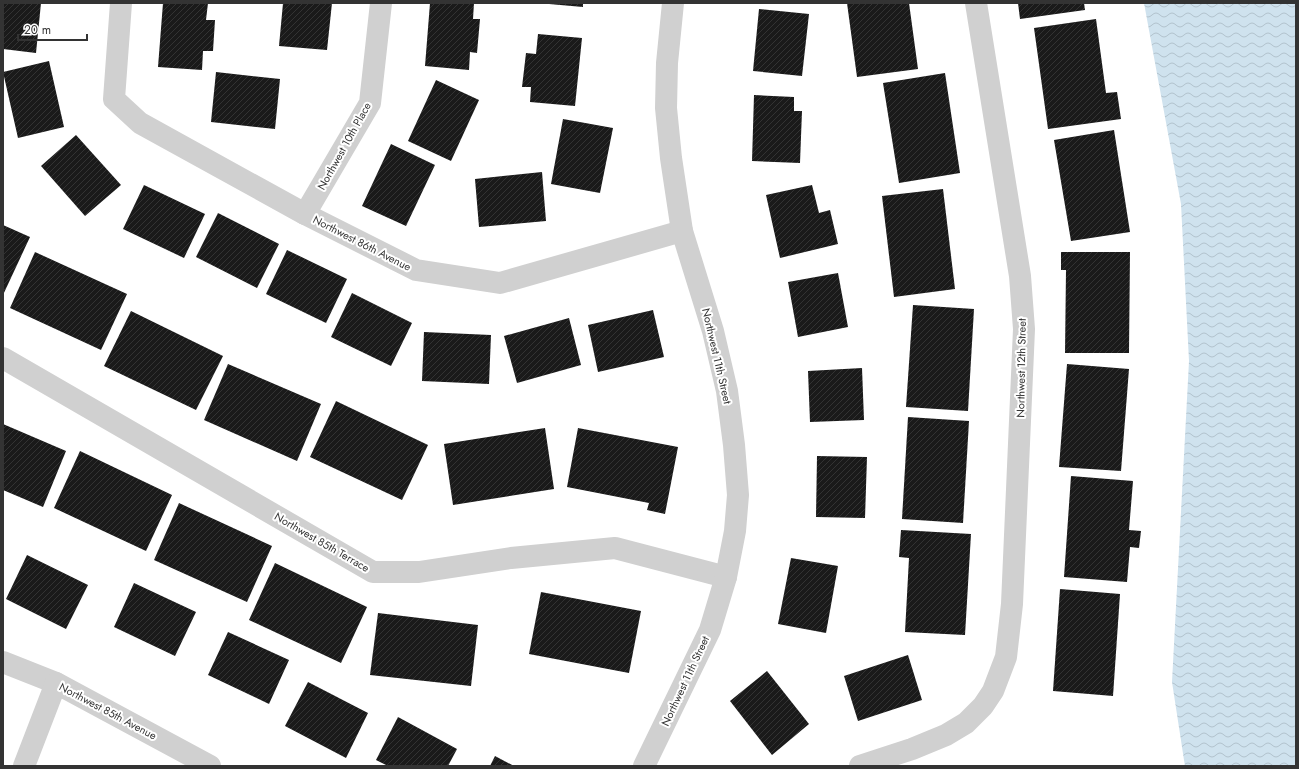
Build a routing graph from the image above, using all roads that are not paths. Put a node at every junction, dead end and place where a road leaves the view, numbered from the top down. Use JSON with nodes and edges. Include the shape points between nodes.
{"nodes":[{"id":1,"x":121,"y":3,"type":"edge"},
{"id":2,"x":381,"y":3,"type":"edge"},
{"id":3,"x":673,"y":3,"type":"edge"},
{"id":4,"x":976,"y":3,"type":"edge"},
{"id":5,"x":305,"y":214,"type":"junction"},
{"id":6,"x":682,"y":231,"type":"junction"},
{"id":7,"x":3,"y":358,"type":"edge"},
{"id":8,"x":726,"y":577,"type":"junction"},
{"id":9,"x":3,"y":662,"type":"edge"},
{"id":10,"x":56,"y":683,"type":"junction"},
{"id":11,"x":650,"y":764,"type":"edge"},
{"id":12,"x":24,"y":766,"type":"edge"},
{"id":13,"x":210,"y":766,"type":"edge"},
{"id":14,"x":860,"y":766,"type":"edge"}],
"edges":[{"from":1,"to":5,"type":"street","name":"Northwest 86th Avenue","via":[[114,99],[140,123]]},
{"from":2,"to":5,"type":"street","name":"Northwest 10th Place","via":[[370,103]]},
{"from":3,"to":6,"type":"street","name":"Northwest 11th Street","via":[[666,108],[670,158]]},
{"from":4,"to":14,"type":"street","name":"Northwest 12th Street","via":[[1020,276],[1024,329],[1012,604],[1006,657],[993,691],[983,706],[966,723],[946,735],[912,749]]},
{"from":5,"to":6,"type":"street","name":"Northwest 86th Avenue","via":[[416,270],[500,283]]},
{"from":6,"to":8,"type":"street","name":"Northwest 11th Street","via":[[713,331],[727,391],[734,445],[738,495],[735,531]]},
{"from":7,"to":8,"type":"street","name":"Northwest 85th Terrace","via":[[373,572],[419,572],[511,558],[614,548]]},
{"from":8,"to":11,"type":"street","name":"Northwest 11th Street","via":[[710,630]]},
{"from":9,"to":10,"type":"street","name":"Northwest 85th Avenue"},
{"from":10,"to":12,"type":"street"},
{"from":10,"to":13,"type":"street","name":"Northwest 85th Avenue"}]}
